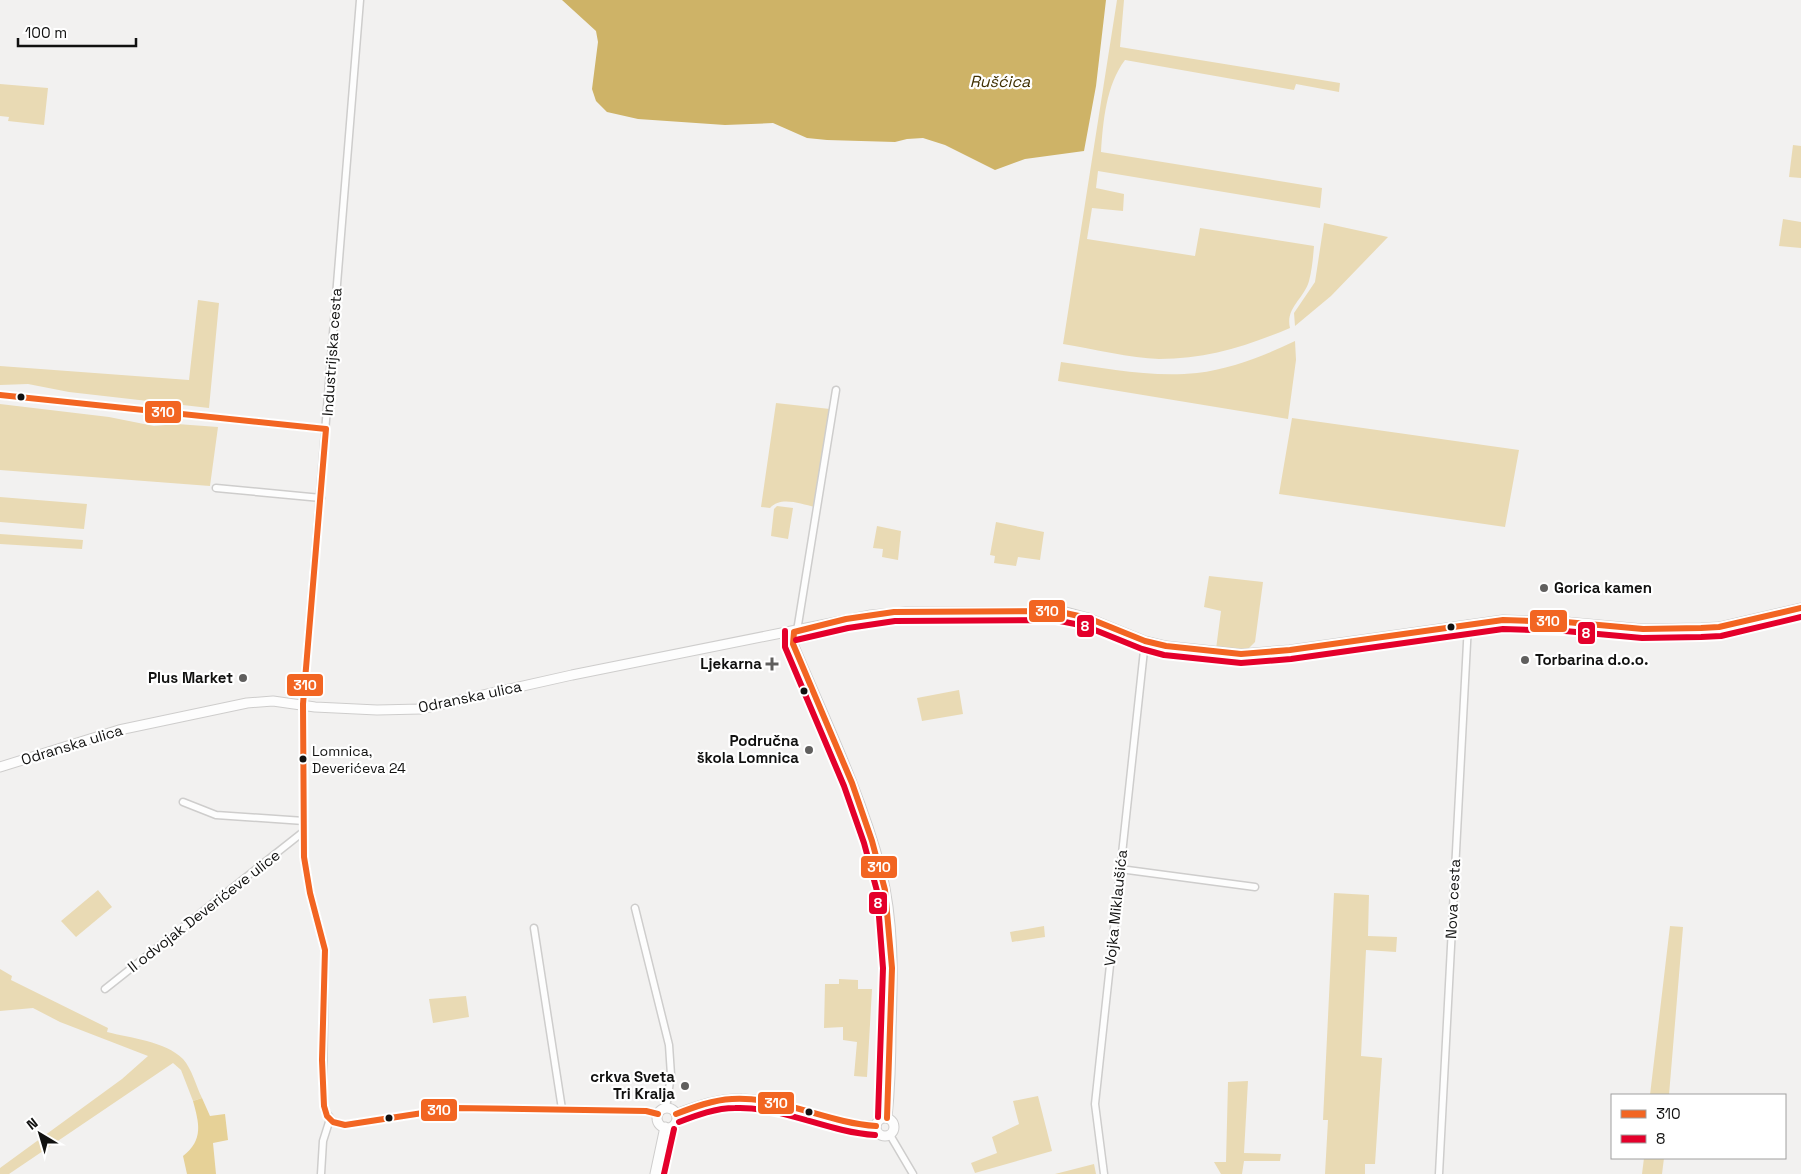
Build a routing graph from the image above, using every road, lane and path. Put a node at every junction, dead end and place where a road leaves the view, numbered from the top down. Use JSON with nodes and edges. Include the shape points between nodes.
{"nodes":[{"id":1,"x":360,"y":0,"type":"edge"},
{"id":2,"x":836,"y":390,"type":"dead end"},
{"id":3,"x":0,"y":395,"type":"edge"},
{"id":4,"x":326,"y":429,"type":"junction"},
{"id":5,"x":216,"y":488,"type":"dead end"},
{"id":6,"x":321,"y":498,"type":"junction"},
{"id":7,"x":1801,"y":608,"type":"edge"},
{"id":8,"x":1468,"y":624,"type":"junction"},
{"id":9,"x":796,"y":631,"type":"junction"},
{"id":10,"x":1145,"y":641,"type":"junction"},
{"id":11,"x":303,"y":704,"type":"junction"},
{"id":12,"x":0,"y":766,"type":"edge"},
{"id":13,"x":182,"y":802,"type":"dead end"},
{"id":14,"x":304,"y":821,"type":"junction"},
{"id":15,"x":303,"y":832,"type":"junction"},
{"id":16,"x":1120,"y":869,"type":"junction"},
{"id":17,"x":1255,"y":886,"type":"dead end"},
{"id":18,"x":635,"y":908,"type":"dead end"},
{"id":19,"x":534,"y":928,"type":"dead end"},
{"id":20,"x":105,"y":988,"type":"dead end"},
{"id":21,"x":562,"y":1109,"type":"junction"},
{"id":22,"x":662,"y":1111,"type":"junction"},
{"id":23,"x":676,"y":1114,"type":"junction"},
{"id":24,"x":886,"y":1118,"type":"junction"},
{"id":25,"x":330,"y":1120,"type":"junction"},
{"id":26,"x":876,"y":1126,"type":"junction"},
{"id":27,"x":665,"y":1127,"type":"junction"},
{"id":28,"x":890,"y":1135,"type":"junction"},
{"id":29,"x":321,"y":1174,"type":"edge"},
{"id":30,"x":655,"y":1174,"type":"edge"},
{"id":31,"x":913,"y":1174,"type":"edge"},
{"id":32,"x":1104,"y":1174,"type":"edge"},
{"id":33,"x":1439,"y":1174,"type":"edge"}],
"edges":[{"from":1,"to":4,"type":"street","name":"Industrijska cesta"},
{"from":2,"to":9,"type":"street"},
{"from":3,"to":4,"type":"street"},
{"from":4,"to":6,"type":"street","name":"Industrijska cesta"},
{"from":5,"to":6,"type":"street"},
{"from":6,"to":11,"type":"street","name":"Industrijska cesta"},
{"from":7,"to":8,"type":"street","name":"Odranska ulica","via":[[1719,627],[1701,628],[1643,629],[1519,620]]},
{"from":8,"to":10,"type":"street","name":"Odranska ulica","via":[[1254,653],[1184,649]]},
{"from":8,"to":33,"type":"street","name":"Nova cesta"},
{"from":9,"to":10,"type":"street","name":"Odranska ulica","via":[[894,612],[1041,610],[1088,618]]},
{"from":9,"to":11,"type":"street","name":"Odranska ulica","via":[[580,673],[427,708],[377,710]]},
{"from":9,"to":24,"type":"street","via":[[793,644],[858,797],[883,880],[893,962],[890,1092]]},
{"from":10,"to":16,"type":"street","name":"Vojka Miklaušića"},
{"from":11,"to":12,"type":"street","name":"Odranska ulica","via":[[257,701],[197,712],[118,730]]},
{"from":11,"to":14,"type":"street","name":"Industrijska cesta"},
{"from":13,"to":14,"type":"street","via":[[216,815]]},
{"from":14,"to":15,"type":"street","name":"Industrijska cesta"},
{"from":15,"to":20,"type":"street","name":"II odvojak Deverićeve ulice"},
{"from":15,"to":25,"type":"street","name":"Industrijska cesta","via":[[306,874],[325,950],[323,1087],[325,1111]]},
{"from":16,"to":17,"type":"street"},
{"from":16,"to":32,"type":"street","name":"Vojka Miklaušića","via":[[1095,1104]]},
{"from":18,"to":22,"type":"street","via":[[669,1045],[671,1075]]},
{"from":19,"to":21,"type":"street"},
{"from":21,"to":22,"type":"street"},
{"from":21,"to":25,"type":"street","via":[[455,1108],[351,1125]]},
{"from":22,"to":23,"type":"street","via":[[672,1109]]},
{"from":22,"to":27,"type":"street","via":[[659,1124]]},
{"from":23,"to":26,"type":"street","via":[[708,1103],[742,1099],[773,1103],[835,1122]]},
{"from":23,"to":27,"type":"street","via":[[675,1123]]},
{"from":24,"to":26,"type":"street","via":[[878,1121]]},
{"from":24,"to":28,"type":"street","via":[[894,1127]]},
{"from":25,"to":29,"type":"street","via":[[323,1141]]},
{"from":26,"to":28,"type":"street","via":[[880,1135]]},
{"from":27,"to":30,"type":"street"},
{"from":28,"to":31,"type":"street"}]}
